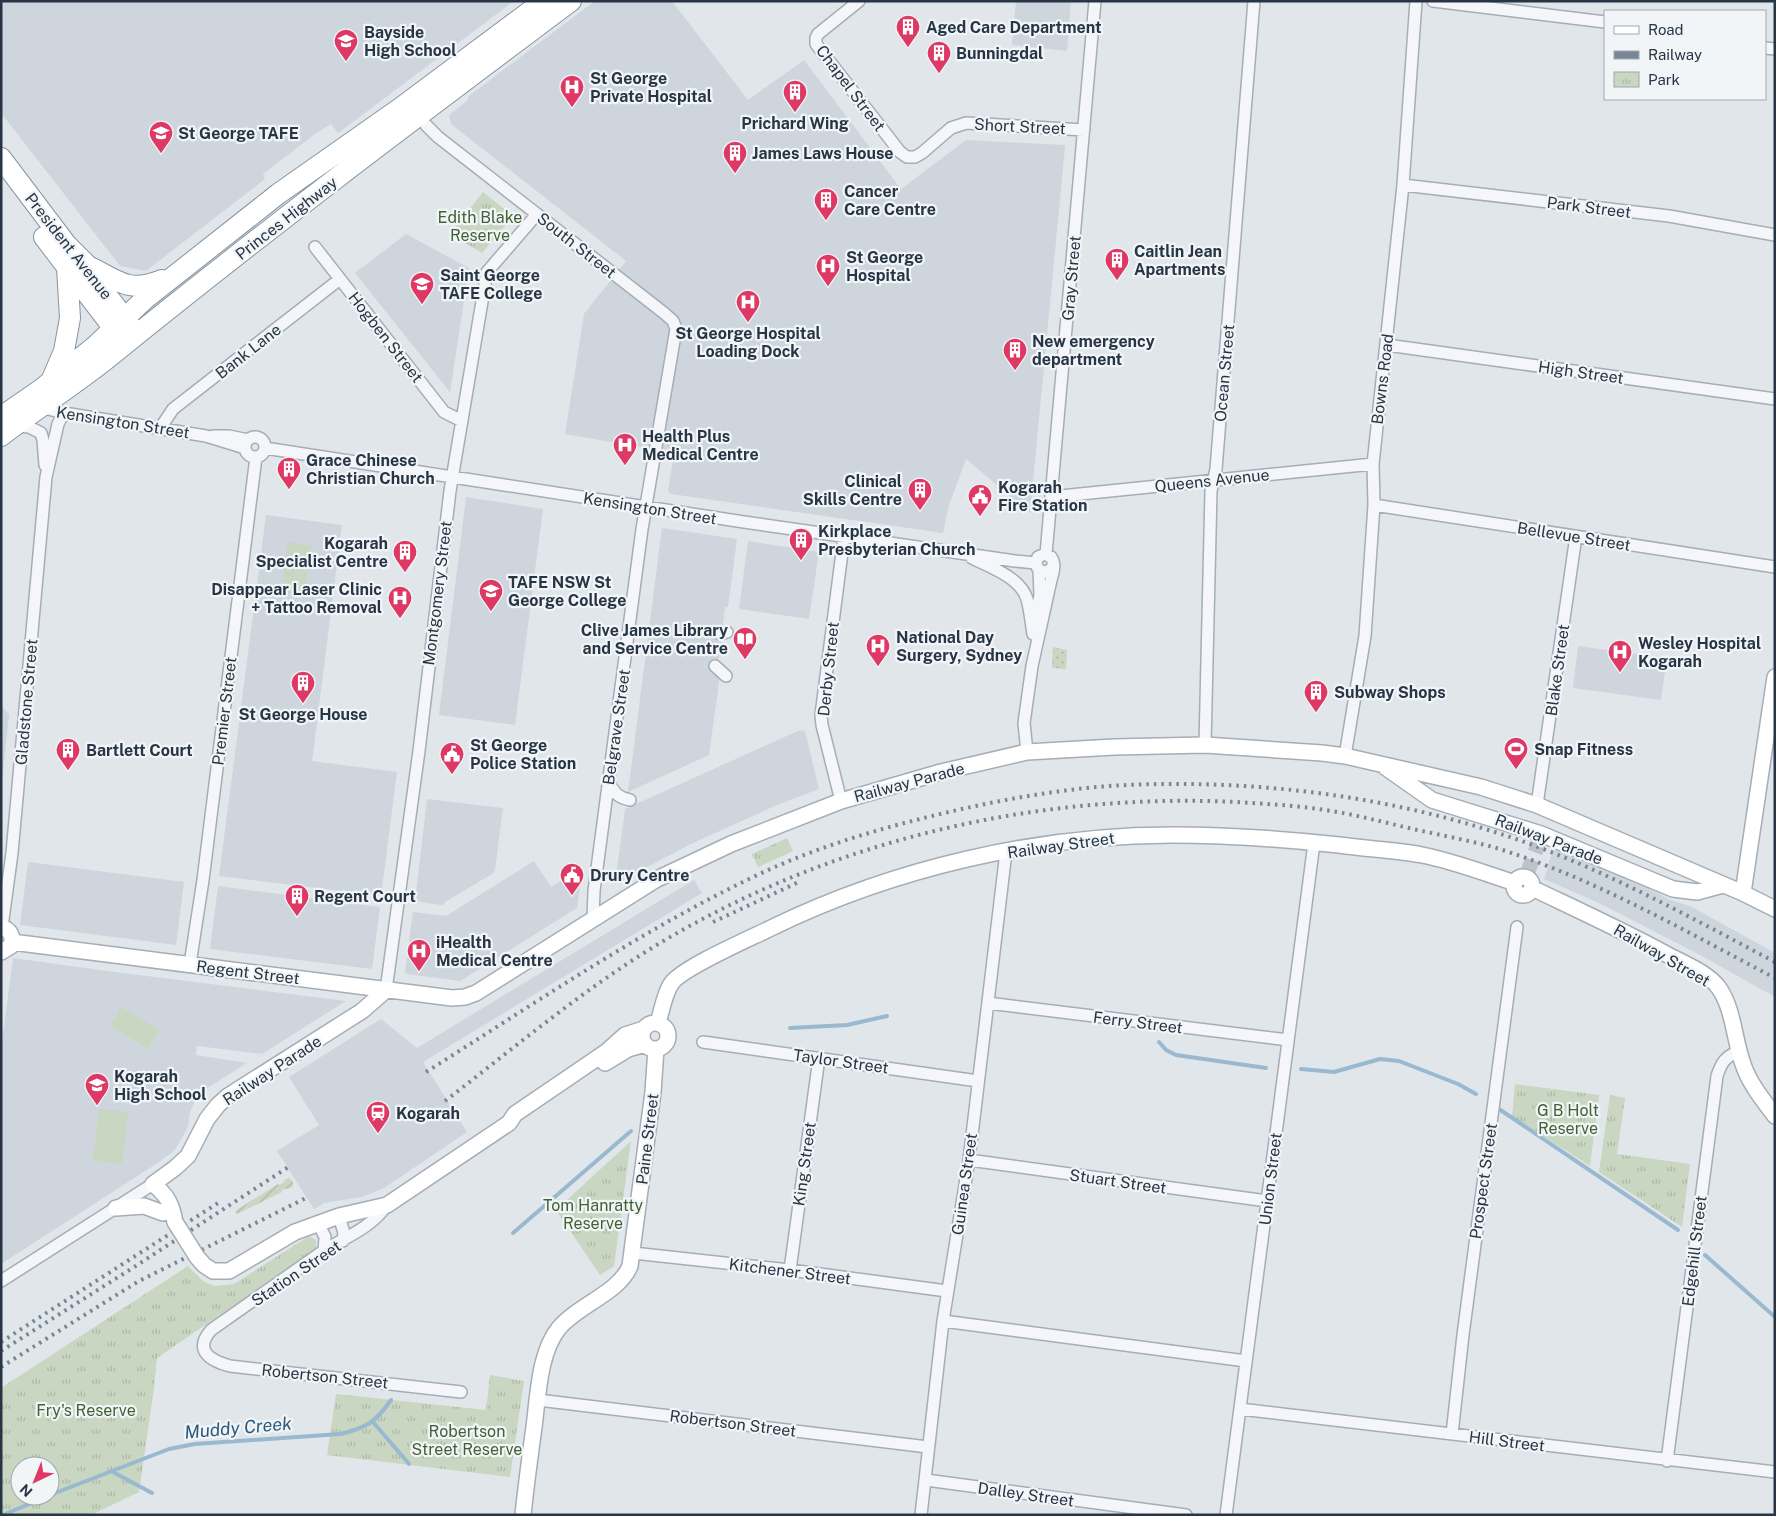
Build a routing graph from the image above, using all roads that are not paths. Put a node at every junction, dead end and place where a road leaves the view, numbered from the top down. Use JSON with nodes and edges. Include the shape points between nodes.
{"nodes":[{"id":1,"x":544,"y":1,"type":"edge"},
{"id":2,"x":571,"y":1,"type":"edge"},
{"id":3,"x":859,"y":1,"type":"edge"},
{"id":4,"x":1095,"y":1,"type":"edge"},
{"id":5,"x":1254,"y":1,"type":"edge"},
{"id":6,"x":1416,"y":1,"type":"edge"},
{"id":7,"x":1433,"y":1,"type":"edge"},
{"id":8,"x":1604,"y":22,"type":"edge"},
{"id":9,"x":414,"y":109,"type":"junction"},
{"id":10,"x":1084,"y":130,"type":"junction"},
{"id":11,"x":907,"y":156,"type":"joint"},
{"id":12,"x":1,"y":158,"type":"edge"},
{"id":13,"x":1,"y":181,"type":"edge"},
{"id":14,"x":1402,"y":185,"type":"junction"},
{"id":15,"x":537,"y":214,"type":"junction"},
{"id":16,"x":1775,"y":235,"type":"edge"},
{"id":17,"x":315,"y":247,"type":"dead end"},
{"id":18,"x":88,"y":266,"type":"junction"},
{"id":19,"x":67,"y":268,"type":"junction"},
{"id":20,"x":174,"y":276,"type":"junction"},
{"id":21,"x":340,"y":279,"type":"junction"},
{"id":22,"x":676,"y":329,"type":"joint"},
{"id":23,"x":125,"y":330,"type":"junction"},
{"id":24,"x":1387,"y":345,"type":"junction"},
{"id":25,"x":51,"y":381,"type":"junction"},
{"id":26,"x":1775,"y":400,"type":"edge"},
{"id":27,"x":40,"y":407,"type":"junction"},
{"id":28,"x":64,"y":413,"type":"junction"},
{"id":29,"x":462,"y":421,"type":"junction"},
{"id":30,"x":6,"y":427,"type":"edge"},
{"id":31,"x":161,"y":427,"type":"junction"},
{"id":32,"x":246,"y":444,"type":"junction"},
{"id":33,"x":265,"y":448,"type":"junction"},
{"id":34,"x":256,"y":457,"type":"junction"},
{"id":35,"x":1373,"y":464,"type":"junction"},
{"id":36,"x":452,"y":476,"type":"junction"},
{"id":37,"x":46,"y":477,"type":"junction"},
{"id":38,"x":1214,"y":480,"type":"junction"},
{"id":39,"x":1051,"y":496,"type":"junction"},
{"id":40,"x":1374,"y":505,"type":"junction"},
{"id":41,"x":647,"y":508,"type":"junction"},
{"id":42,"x":1576,"y":536,"type":"junction"},
{"id":43,"x":844,"y":537,"type":"junction"},
{"id":44,"x":961,"y":553,"type":"junction"},
{"id":45,"x":1046,"y":554,"type":"junction"},
{"id":46,"x":1054,"y":565,"type":"junction"},
{"id":47,"x":1038,"y":566,"type":"junction"},
{"id":48,"x":1775,"y":567,"type":"edge"},
{"id":49,"x":1033,"y":634,"type":"junction"},
{"id":50,"x":715,"y":666,"type":"dead end"},
{"id":51,"x":1032,"y":666,"type":"junction"},
{"id":52,"x":726,"y":676,"type":"dead end"},
{"id":53,"x":1775,"y":677,"type":"edge"},
{"id":54,"x":1770,"y":743,"type":"edge"},
{"id":55,"x":1205,"y":745,"type":"junction"},
{"id":56,"x":1027,"y":752,"type":"junction"},
{"id":57,"x":1345,"y":756,"type":"junction"},
{"id":58,"x":1381,"y":764,"type":"junction"},
{"id":59,"x":1430,"y":775,"type":"junction"},
{"id":60,"x":609,"y":780,"type":"junction"},
{"id":61,"x":630,"y":800,"type":"dead end"},
{"id":62,"x":841,"y":800,"type":"junction"},
{"id":63,"x":1441,"y":803,"type":"junction"},
{"id":64,"x":1537,"y":805,"type":"junction"},
{"id":65,"x":1314,"y":843,"type":"junction"},
{"id":66,"x":1006,"y":852,"type":"junction"},
{"id":67,"x":1723,"y":885,"type":"junction"},
{"id":68,"x":1743,"y":893,"type":"junction"},
{"id":69,"x":1775,"y":909,"type":"edge"},
{"id":70,"x":594,"y":918,"type":"junction"},
{"id":71,"x":2,"y":927,"type":"edge"},
{"id":72,"x":1517,"y":927,"type":"dead end"},
{"id":73,"x":7,"y":947,"type":"edge"},
{"id":74,"x":190,"y":964,"type":"junction"},
{"id":75,"x":386,"y":990,"type":"junction"},
{"id":76,"x":482,"y":990,"type":"joint"},
{"id":77,"x":988,"y":1003,"type":"junction"},
{"id":78,"x":651,"y":1026,"type":"junction"},
{"id":79,"x":1288,"y":1040,"type":"junction"},
{"id":80,"x":704,"y":1042,"type":"dead end"},
{"id":81,"x":651,"y":1047,"type":"junction"},
{"id":82,"x":1738,"y":1050,"type":"junction"},
{"id":83,"x":819,"y":1058,"type":"junction"},
{"id":84,"x":978,"y":1081,"type":"junction"},
{"id":85,"x":1775,"y":1116,"type":"edge"},
{"id":86,"x":509,"y":1123,"type":"junction"},
{"id":87,"x":968,"y":1160,"type":"junction"},
{"id":88,"x":152,"y":1184,"type":"junction"},
{"id":89,"x":1267,"y":1201,"type":"junction"},
{"id":90,"x":387,"y":1206,"type":"junction"},
{"id":91,"x":116,"y":1208,"type":"junction"},
{"id":92,"x":339,"y":1216,"type":"junction"},
{"id":93,"x":169,"y":1218,"type":"junction"},
{"id":94,"x":318,"y":1223,"type":"junction"},
{"id":95,"x":343,"y":1241,"type":"junction"},
{"id":96,"x":324,"y":1251,"type":"junction"},
{"id":97,"x":633,"y":1253,"type":"junction"},
{"id":98,"x":790,"y":1270,"type":"junction"},
{"id":99,"x":1,"y":1281,"type":"edge"},
{"id":100,"x":947,"y":1292,"type":"junction"},
{"id":101,"x":943,"y":1321,"type":"junction"},
{"id":102,"x":204,"y":1340,"type":"joint"},
{"id":103,"x":1246,"y":1361,"type":"junction"},
{"id":104,"x":461,"y":1392,"type":"dead end"},
{"id":105,"x":538,"y":1400,"type":"junction"},
{"id":106,"x":1240,"y":1409,"type":"junction"},
{"id":107,"x":1452,"y":1434,"type":"junction"},
{"id":108,"x":928,"y":1447,"type":"junction"},
{"id":109,"x":1667,"y":1461,"type":"junction"},
{"id":110,"x":1775,"y":1472,"type":"edge"},
{"id":111,"x":926,"y":1480,"type":"junction"},
{"id":112,"x":522,"y":1515,"type":"edge"},
{"id":113,"x":921,"y":1515,"type":"edge"},
{"id":114,"x":1186,"y":1515,"type":"edge"},
{"id":115,"x":1226,"y":1515,"type":"edge"}],
"edges":[{"from":1,"to":9,"type":"highway","name":"Princes Highway"},
{"from":2,"to":9,"type":"highway","name":"Princes Highway"},
{"from":3,"to":11,"type":"street","name":"Chapel Street","via":[[818,34],[816,44],[894,145]]},
{"from":4,"to":10,"type":"street","name":"Gray Street"},
{"from":5,"to":38,"type":"street","name":"Ocean Street"},
{"from":6,"to":14,"type":"street","name":"Bowns Road"},
{"from":7,"to":8,"type":"street"},
{"from":9,"to":15,"type":"street","name":"South Street","via":[[438,137]]},
{"from":9,"to":20,"type":"highway","name":"Princes Highway","via":[[301,178]]},
{"from":9,"to":23,"type":"highway","name":"Princes Highway"},
{"from":10,"to":11,"type":"street","name":"Short Street","via":[[966,123],[951,128],[916,157]]},
{"from":10,"to":39,"type":"street","name":"Gray Street"},
{"from":12,"to":18,"type":"highway","name":"President Avenue","via":[[66,244]]},
{"from":13,"to":19,"type":"highway","name":"President Avenue"},
{"from":14,"to":16,"type":"street","name":"Park Street","via":[[1669,216]]},
{"from":14,"to":24,"type":"street","name":"Bowns Road"},
{"from":15,"to":22,"type":"street","name":"South Street","via":[[664,313]]},
{"from":15,"to":29,"type":"street","name":"Montgomery Street","via":[[487,272]]},
{"from":17,"to":21,"type":"street","name":"Hogben Street"},
{"from":18,"to":20,"type":"highway","via":[[120,283],[137,286],[148,286]]},
{"from":18,"to":23,"type":"highway","name":"President Avenue"},
{"from":19,"to":23,"type":"highway","name":"President Avenue"},
{"from":19,"to":25,"type":"highway","via":[[70,318],[64,351]]},
{"from":20,"to":23,"type":"highway","name":"Princes Highway"},
{"from":21,"to":29,"type":"street","name":"Hogben Street","via":[[444,412]]},
{"from":21,"to":31,"type":"street","name":"Bank Lane","via":[[173,409]]},
{"from":22,"to":41,"type":"street","name":"Belgrave Street"},
{"from":23,"to":25,"type":"highway","name":"Princes Highway","via":[[94,347]]},
{"from":23,"to":27,"type":"highway","name":"Princes Highway","via":[[88,373]]},
{"from":24,"to":26,"type":"street","name":"High Street"},
{"from":24,"to":35,"type":"street","name":"Bowns Road"},
{"from":25,"to":30,"type":"highway","name":"Princes Highway"},
{"from":27,"to":28,"type":"street","name":"Kensington Street"},
{"from":27,"to":30,"type":"highway","name":"Princes Highway"},
{"from":28,"to":31,"type":"street","name":"Kensington Street"},
{"from":28,"to":37,"type":"street","name":"Gladstone Street","via":[[58,424]]},
{"from":29,"to":36,"type":"street","name":"Montgomery Street"},
{"from":30,"to":37,"type":"street","name":"Gladstone Street","via":[[29,427],[41,433]]},
{"from":31,"to":32,"type":"street","name":"Kensington Street"},
{"from":32,"to":33,"type":"street","via":[[254,437],[259,438]]},
{"from":32,"to":34,"type":"street","via":[[249,455]]},
{"from":33,"to":34,"type":"street"},
{"from":33,"to":36,"type":"street","name":"Kensington Street"},
{"from":34,"to":74,"type":"street","name":"Premier Street"},
{"from":35,"to":38,"type":"street","name":"Queens Avenue"},
{"from":35,"to":40,"type":"street","name":"Bowns Road"},
{"from":36,"to":41,"type":"street","name":"Kensington Street"},
{"from":36,"to":75,"type":"street","name":"Montgomery Street"},
{"from":37,"to":71,"type":"street","name":"Gladstone Street","via":[[12,854]]},
{"from":38,"to":39,"type":"street","name":"Queens Avenue"},
{"from":38,"to":55,"type":"street","name":"Ocean Street","via":[[1211,491]]},
{"from":39,"to":45,"type":"street","name":"Gray Street"},
{"from":40,"to":42,"type":"street","name":"Bellevue Street"},
{"from":40,"to":57,"type":"street","name":"Bowns Road","via":[[1365,636]]},
{"from":41,"to":43,"type":"street","name":"Kensington Street"},
{"from":41,"to":60,"type":"street","name":"Belgrave Street"},
{"from":42,"to":48,"type":"street","name":"Bellevue Street"},
{"from":42,"to":64,"type":"street","name":"Blake Street"},
{"from":43,"to":44,"type":"street","name":"Kensington Street"},
{"from":43,"to":62,"type":"street","name":"Derby Street","via":[[821,715]]},
{"from":44,"to":47,"type":"street","name":"Kensington Street"},
{"from":44,"to":49,"type":"street","via":[[1004,574],[1020,587],[1028,600]]},
{"from":45,"to":46,"type":"street"},
{"from":45,"to":47,"type":"street","via":[[1040,556]]},
{"from":46,"to":47,"type":"street","via":[[1048,572]]},
{"from":46,"to":51,"type":"street"},
{"from":47,"to":49,"type":"street","via":[[1040,594]]},
{"from":49,"to":51,"type":"street"},
{"from":50,"to":52,"type":"street"},
{"from":51,"to":56,"type":"street","via":[[1024,723]]},
{"from":53,"to":54,"type":"main road"},
{"from":54,"to":68,"type":"main road"},
{"from":55,"to":56,"type":"main road","name":"Railway Parade"},
{"from":55,"to":57,"type":"main road","name":"Railway Parade"},
{"from":56,"to":62,"type":"main road","name":"Railway Parade"},
{"from":57,"to":58,"type":"main road","name":"Railway Parade"},
{"from":58,"to":59,"type":"main road","name":"Railway Parade"},
{"from":58,"to":63,"type":"main road","name":"Railway Parade","via":[[1425,796]]},
{"from":59,"to":63,"type":"main road","via":[[1428,790]]},
{"from":59,"to":64,"type":"main road","name":"Railway Parade"},
{"from":60,"to":61,"type":"street","via":[[617,795]]},
{"from":60,"to":70,"type":"street","name":"Belgrave Street","via":[[594,891]]},
{"from":62,"to":70,"type":"main road","name":"Railway Parade","via":[[678,868]]},
{"from":63,"to":67,"type":"main road","name":"Railway Parade","via":[[1673,889],[1697,892]]},
{"from":64,"to":67,"type":"main road","name":"Railway Parade"},
{"from":65,"to":66,"type":"main road","name":"Railway Street","via":[[1172,835],[1084,840]]},
{"from":65,"to":79,"type":"street","name":"Union Street"},
{"from":65,"to":82,"type":"main road","name":"Railway Street","via":[[1422,855],[1525,881],[1705,975],[1718,987],[1725,1000]]},
{"from":66,"to":77,"type":"street","name":"Guinea Street"},
{"from":66,"to":78,"type":"main road","name":"Railway Street","via":[[939,867],[859,891],[756,935],[679,975]]},
{"from":67,"to":68,"type":"main road","name":"Railway Parade"},
{"from":68,"to":69,"type":"main road","name":"Railway Parade"},
{"from":70,"to":76,"type":"main road","name":"Railway Parade"},
{"from":71,"to":73,"type":"main road","via":[[11,934]]},
{"from":72,"to":107,"type":"street","name":"Prospect Street"},
{"from":73,"to":74,"type":"main road","name":"Regent Street"},
{"from":74,"to":75,"type":"main road","name":"Regent Street"},
{"from":75,"to":76,"type":"main road","name":"Regent Street","via":[[458,998]]},
{"from":75,"to":88,"type":"main road","name":"Railway Parade","via":[[362,1011],[222,1101],[207,1119],[188,1156]]},
{"from":77,"to":79,"type":"street","name":"Ferry Street"},
{"from":77,"to":84,"type":"street","name":"Guinea Street"},
{"from":78,"to":81,"type":"main road","via":[[642,1036]]},
{"from":78,"to":81,"type":"main road","via":[[666,1028],[668,1036],[664,1046]]},
{"from":78,"to":86,"type":"main road","name":"Station Street","via":[[625,1035],[606,1052],[516,1114]]},
{"from":79,"to":89,"type":"street","name":"Union Street"},
{"from":80,"to":83,"type":"street","name":"Taylor Street"},
{"from":81,"to":86,"type":"main road","name":"Station Street","via":[[634,1046],[615,1056],[520,1120]]},
{"from":81,"to":97,"type":"main road","name":"Paine Street","via":[[653,1092]]},
{"from":82,"to":85,"type":"main road","name":"Railway Street","via":[[1743,1067]]},
{"from":82,"to":109,"type":"street","name":"Edgehill Street","via":[[1721,1064],[1717,1076]]},
{"from":83,"to":84,"type":"street","name":"Taylor Street"},
{"from":83,"to":98,"type":"street","name":"King Street"},
{"from":84,"to":87,"type":"street","name":"Guinea Street"},
{"from":86,"to":90,"type":"main road","name":"Station Street"},
{"from":87,"to":89,"type":"street","name":"Stuart Street"},
{"from":87,"to":100,"type":"street","name":"Guinea Street"},
{"from":88,"to":91,"type":"street"},
{"from":88,"to":93,"type":"main road","name":"Station Street","via":[[163,1192],[172,1208]]},
{"from":89,"to":103,"type":"street","name":"Union Street"},
{"from":90,"to":92,"type":"main road","name":"Station Street"},
{"from":90,"to":95,"type":"street","name":"Station Street","via":[[379,1216]]},
{"from":91,"to":93,"type":"main road","via":[[144,1206]]},
{"from":91,"to":99,"type":"street"},
{"from":92,"to":94,"type":"main road","name":"Station Street"},
{"from":92,"to":95,"type":"street"},
{"from":93,"to":94,"type":"main road","name":"Station Street","bridge":true,"via":[[197,1257],[213,1271],[229,1271],[295,1232]]},
{"from":94,"to":96,"type":"street","via":[[325,1237]]},
{"from":95,"to":96,"type":"street","name":"Station Street"},
{"from":96,"to":102,"type":"street","name":"Station Street","via":[[211,1330]]},
{"from":97,"to":98,"type":"street","name":"Kitchener Street"},
{"from":97,"to":105,"type":"main road","name":"Paine Street","via":[[623,1278],[574,1314],[555,1334],[542,1367]]},
{"from":98,"to":100,"type":"street","name":"Kitchener Street"},
{"from":100,"to":101,"type":"street","name":"Guinea Street"},
{"from":101,"to":103,"type":"street"},
{"from":101,"to":108,"type":"street","name":"Guinea Street"},
{"from":102,"to":104,"type":"street","name":"Robertson Street","via":[[208,1356],[230,1366]]},
{"from":103,"to":106,"type":"street","name":"Union Street"},
{"from":105,"to":108,"type":"street","name":"Robertson Street"},
{"from":105,"to":112,"type":"main road","name":"Paine Street"},
{"from":106,"to":107,"type":"street","name":"Hill Street"},
{"from":106,"to":115,"type":"street","name":"Union Street"},
{"from":107,"to":109,"type":"street","name":"Hill Street"},
{"from":108,"to":111,"type":"street","name":"Guinea Street"},
{"from":109,"to":110,"type":"street","name":"Hill Street"},
{"from":111,"to":113,"type":"street","name":"Guinea Street"},
{"from":111,"to":114,"type":"street","name":"Dalley Street"}]}
